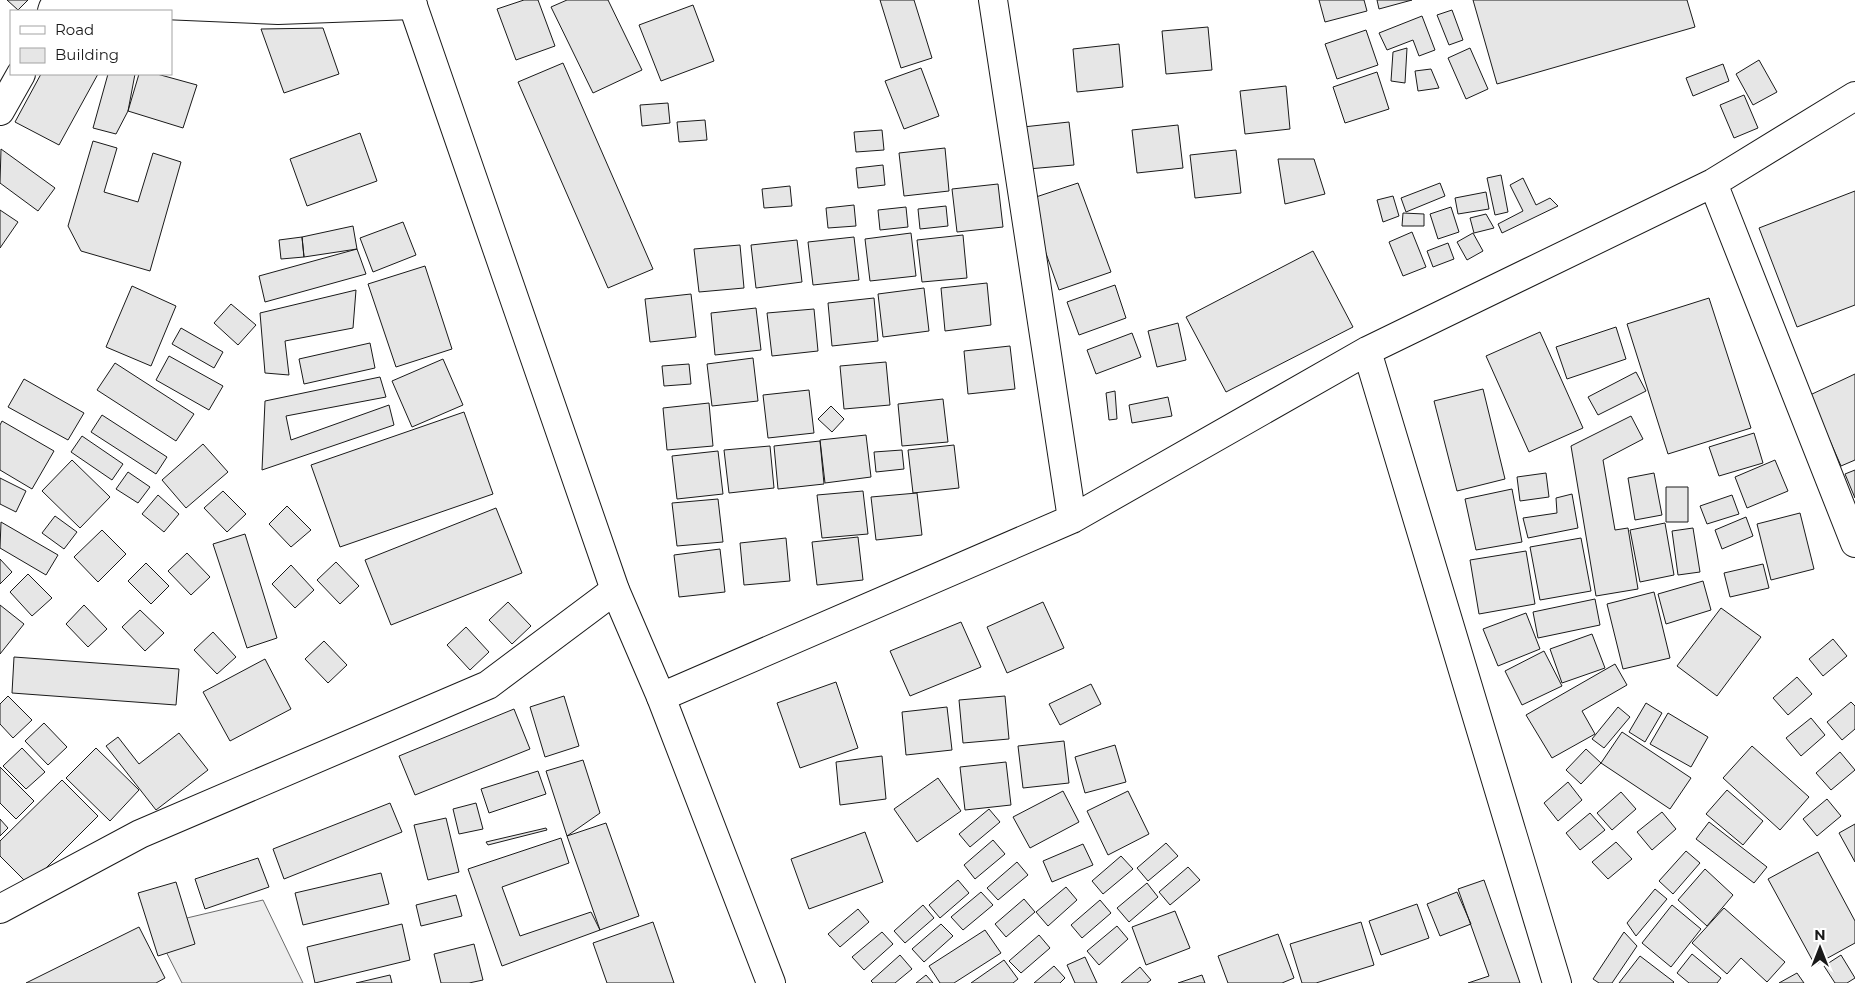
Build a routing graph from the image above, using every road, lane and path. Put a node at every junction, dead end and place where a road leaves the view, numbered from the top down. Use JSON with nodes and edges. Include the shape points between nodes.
{"nodes":[{"id":1,"x":993,"y":0,"type":"edge"},
{"id":2,"x":412,"y":3,"type":"edge"},
{"id":3,"x":52,"y":10,"type":"edge"},
{"id":4,"x":20,"y":75,"type":"edge"},
{"id":5,"x":1855,"y":96,"type":"edge"},
{"id":6,"x":0,"y":111,"type":"edge"},
{"id":7,"x":1714,"y":183,"type":"junction"},
{"id":8,"x":1367,"y":351,"type":"junction"},
{"id":9,"x":1072,"y":519,"type":"junction"},
{"id":10,"x":1855,"y":543,"type":"edge"},
{"id":11,"x":615,"y":590,"type":"junction"},
{"id":12,"x":661,"y":697,"type":"junction"},
{"id":13,"x":0,"y":910,"type":"edge"},
{"id":14,"x":771,"y":983,"type":"edge"},
{"id":15,"x":1557,"y":983,"type":"edge"}],
"edges":[{"from":1,"to":9,"type":"street"},
{"from":2,"to":3,"type":"street","via":[[278,10],[70,2]]},
{"from":2,"to":11,"type":"street"},
{"from":4,"to":6,"type":"street"},
{"from":5,"to":7,"type":"street"},
{"from":7,"to":8,"type":"street"},
{"from":7,"to":10,"type":"street"},
{"from":8,"to":9,"type":"street"},
{"from":8,"to":15,"type":"street"},
{"from":9,"to":12,"type":"street"},
{"from":11,"to":12,"type":"street"},
{"from":11,"to":13,"type":"street","via":[[488,685],[140,834]]},
{"from":12,"to":14,"type":"street"}]}
